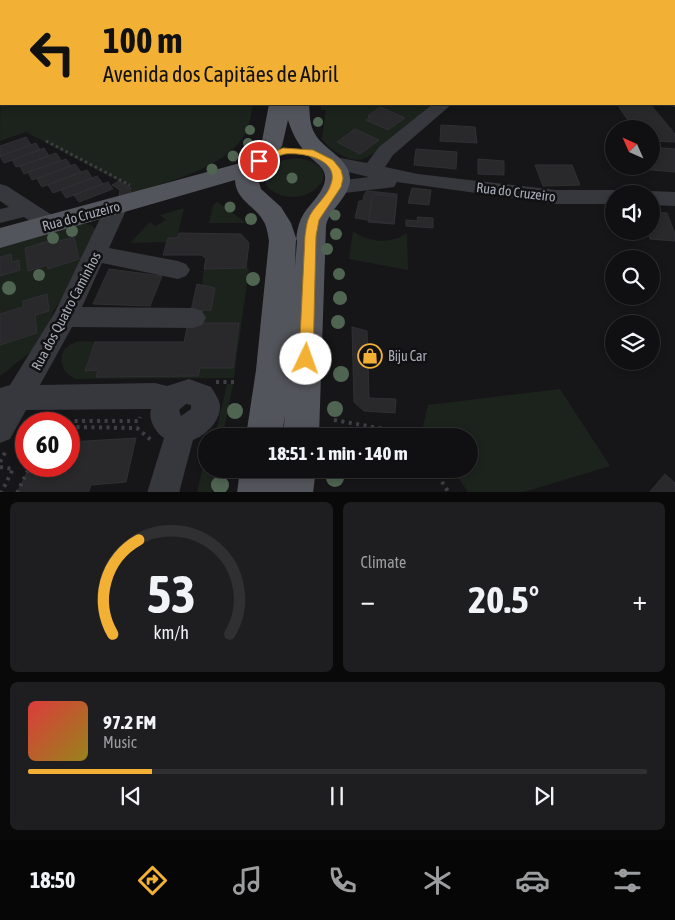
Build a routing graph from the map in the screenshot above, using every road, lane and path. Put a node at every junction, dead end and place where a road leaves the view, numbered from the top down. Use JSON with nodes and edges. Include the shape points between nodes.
{"nodes":[{"id":1,"x":279,"y":105,"type":"edge"},
{"id":2,"x":299,"y":105,"type":"edge"},
{"id":3,"x":442,"y":105,"type":"edge"},
{"id":4,"x":46,"y":141,"type":"dead end"},
{"id":5,"x":326,"y":159,"type":"junction"},
{"id":6,"x":255,"y":164,"type":"junction"},
{"id":7,"x":373,"y":172,"type":"junction"},
{"id":8,"x":406,"y":186,"type":"junction"},
{"id":9,"x":0,"y":191,"type":"edge"},
{"id":10,"x":333,"y":191,"type":"junction"},
{"id":11,"x":163,"y":194,"type":"junction"},
{"id":12,"x":605,"y":197,"type":"edge"},
{"id":13,"x":660,"y":198,"type":"edge"},
{"id":14,"x":256,"y":199,"type":"junction"},
{"id":15,"x":675,"y":199,"type":"edge"},
{"id":16,"x":127,"y":203,"type":"junction"},
{"id":17,"x":27,"y":208,"type":"junction"},
{"id":18,"x":0,"y":216,"type":"edge"},
{"id":19,"x":50,"y":224,"type":"junction"},
{"id":20,"x":0,"y":238,"type":"edge"},
{"id":21,"x":96,"y":254,"type":"junction"},
{"id":22,"x":178,"y":270,"type":"dead end"},
{"id":23,"x":66,"y":317,"type":"junction"},
{"id":24,"x":193,"y":318,"type":"dead end"},
{"id":25,"x":9,"y":398,"type":"edge"},
{"id":26,"x":55,"y":408,"type":"dead end"},
{"id":27,"x":141,"y":414,"type":"dead end"},
{"id":28,"x":334,"y":420,"type":"dead end"},
{"id":29,"x":80,"y":427,"type":"edge"},
{"id":30,"x":265,"y":428,"type":"edge"},
{"id":31,"x":302,"y":428,"type":"edge"},
{"id":32,"x":379,"y":428,"type":"edge"},
{"id":33,"x":167,"y":435,"type":"junction"},
{"id":34,"x":5,"y":436,"type":"edge"},
{"id":35,"x":0,"y":462,"type":"edge"},
{"id":36,"x":0,"y":467,"type":"edge"},
{"id":37,"x":24,"y":477,"type":"edge"},
{"id":38,"x":258,"y":478,"type":"edge"},
{"id":39,"x":296,"y":478,"type":"edge"},
{"id":40,"x":440,"y":478,"type":"edge"},
{"id":41,"x":1,"y":492,"type":"edge"},
{"id":42,"x":17,"y":492,"type":"edge"},
{"id":43,"x":163,"y":492,"type":"edge"},
{"id":44,"x":256,"y":492,"type":"edge"},
{"id":45,"x":294,"y":492,"type":"edge"},
{"id":46,"x":449,"y":492,"type":"edge"}],
"edges":[{"from":1,"to":6,"type":"main road","via":[[272,144]]},
{"from":2,"to":5,"type":"main road","via":[[298,122],[302,133]]},
{"from":3,"to":7,"type":"street","via":[[386,151]]},
{"from":4,"to":16,"type":"path","via":[[133,186]]},
{"from":5,"to":6,"type":"main road","via":[[310,152],[283,151]]},
{"from":5,"to":7,"type":"street","name":"Rua do Cruzeiro"},
{"from":5,"to":10,"type":"main road","via":[[336,170],[338,178]]},
{"from":6,"to":11,"type":"main road"},
{"from":6,"to":14,"type":"main road","via":[[246,177],[247,186]]},
{"from":7,"to":8,"type":"street","name":"Rua do Cruzeiro"},
{"from":8,"to":10,"type":"street","name":"Rua do Cruzeiro"},
{"from":8,"to":12,"type":"street","name":"Rua do Cruzeiro","via":[[556,197]]},
{"from":9,"to":17,"type":"street"},
{"from":10,"to":14,"type":"main road","via":[[319,203],[289,209],[274,208]]},
{"from":10,"to":31,"type":"main road","via":[[313,219]]},
{"from":11,"to":14,"type":"main road","via":[[212,191]]},
{"from":11,"to":16,"type":"main road","name":"Rua do Cruzeiro"},
{"from":13,"to":15,"type":"street"},
{"from":14,"to":30,"type":"main road","via":[[273,214],[280,226],[283,242]]},
{"from":16,"to":19,"type":"main road","name":"Rua do Cruzeiro"},
{"from":16,"to":21,"type":"street","name":"Rua dos Quatro Caminhos"},
{"from":17,"to":18,"type":"street"},
{"from":17,"to":19,"type":"street"},
{"from":19,"to":20,"type":"main road","name":"Rua do Cruzeiro"},
{"from":21,"to":22,"type":"street"},
{"from":21,"to":23,"type":"street","name":"Rua dos Quatro Caminhos"},
{"from":23,"to":24,"type":"street"},
{"from":23,"to":25,"type":"street","name":"Rua dos Quatro Caminhos"},
{"from":25,"to":33,"type":"street","via":[[155,396],[170,399],[164,418],[171,428]]},
{"from":25,"to":34,"type":"street","name":"Rua dos Quatro Caminhos"},
{"from":26,"to":27,"type":"path","via":[[50,421],[140,421]]},
{"from":28,"to":32,"type":"path"},
{"from":29,"to":33,"type":"path","via":[[137,428]]},
{"from":33,"to":43,"type":"street"},
{"from":34,"to":35,"type":"path"},
{"from":36,"to":41,"type":"path","via":[[13,469]]},
{"from":37,"to":42,"type":"path"},
{"from":38,"to":44,"type":"main road"},
{"from":39,"to":45,"type":"main road"},
{"from":40,"to":46,"type":"path"}]}
